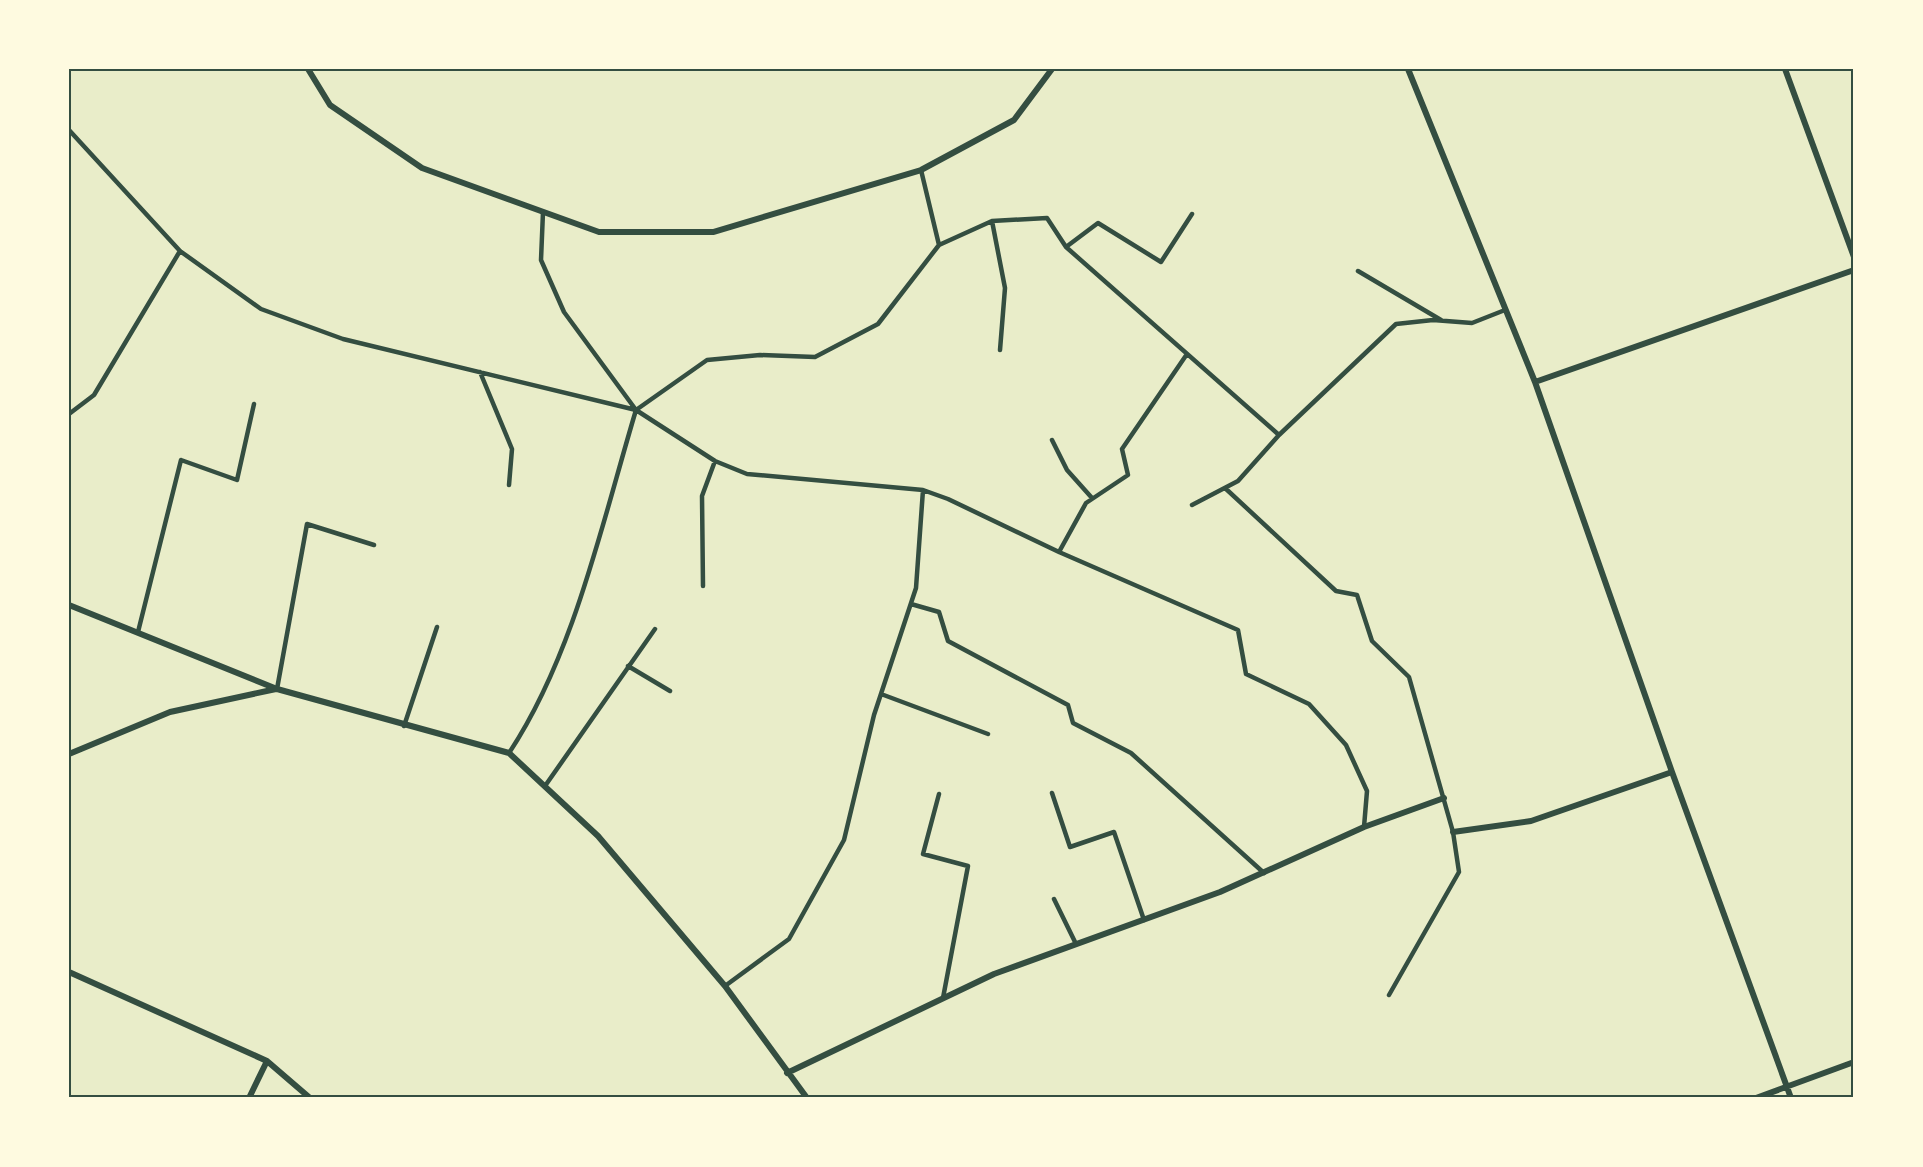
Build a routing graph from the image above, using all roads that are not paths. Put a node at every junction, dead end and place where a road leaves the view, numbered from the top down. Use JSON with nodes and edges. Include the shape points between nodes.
{"nodes":[{"id":1,"x":308,"y":69,"type":"edge"},
{"id":2,"x":1053,"y":69,"type":"edge"},
{"id":3,"x":1408,"y":69,"type":"edge"},
{"id":4,"x":1785,"y":69,"type":"edge"},
{"id":5,"x":69,"y":130,"type":"edge"},
{"id":6,"x":921,"y":170,"type":"junction"},
{"id":7,"x":543,"y":212,"type":"junction"},
{"id":8,"x":1192,"y":214,"type":"dead end"},
{"id":9,"x":992,"y":221,"type":"junction"},
{"id":10,"x":939,"y":245,"type":"junction"},
{"id":11,"x":1066,"y":246,"type":"junction"},
{"id":12,"x":180,"y":251,"type":"junction"},
{"id":13,"x":1854,"y":257,"type":"edge"},
{"id":14,"x":1854,"y":270,"type":"edge"},
{"id":15,"x":1358,"y":271,"type":"dead end"},
{"id":16,"x":1506,"y":310,"type":"junction"},
{"id":17,"x":1444,"y":321,"type":"junction"},
{"id":18,"x":1000,"y":350,"type":"dead end"},
{"id":19,"x":1187,"y":354,"type":"junction"},
{"id":20,"x":480,"y":372,"type":"junction"},
{"id":21,"x":1535,"y":382,"type":"junction"},
{"id":22,"x":254,"y":404,"type":"dead end"},
{"id":23,"x":636,"y":410,"type":"junction"},
{"id":24,"x":69,"y":414,"type":"edge"},
{"id":25,"x":1279,"y":435,"type":"junction"},
{"id":26,"x":1052,"y":440,"type":"dead end"},
{"id":27,"x":715,"y":461,"type":"junction"},
{"id":28,"x":509,"y":485,"type":"dead end"},
{"id":29,"x":1225,"y":488,"type":"junction"},
{"id":30,"x":923,"y":490,"type":"junction"},
{"id":31,"x":1092,"y":498,"type":"junction"},
{"id":32,"x":1192,"y":505,"type":"dead end"},
{"id":33,"x":374,"y":545,"type":"dead end"},
{"id":34,"x":1059,"y":552,"type":"junction"},
{"id":35,"x":703,"y":586,"type":"dead end"},
{"id":36,"x":69,"y":604,"type":"edge"},
{"id":37,"x":911,"y":604,"type":"junction"},
{"id":38,"x":437,"y":627,"type":"dead end"},
{"id":39,"x":655,"y":629,"type":"dead end"},
{"id":40,"x":138,"y":632,"type":"junction"},
{"id":41,"x":628,"y":666,"type":"junction"},
{"id":42,"x":277,"y":689,"type":"junction"},
{"id":43,"x":670,"y":691,"type":"dead end"},
{"id":44,"x":881,"y":694,"type":"junction"},
{"id":45,"x":404,"y":726,"type":"junction"},
{"id":46,"x":988,"y":734,"type":"dead end"},
{"id":47,"x":509,"y":753,"type":"junction"},
{"id":48,"x":69,"y":754,"type":"edge"},
{"id":49,"x":1672,"y":772,"type":"junction"},
{"id":50,"x":545,"y":786,"type":"junction"},
{"id":51,"x":1052,"y":793,"type":"dead end"},
{"id":52,"x":939,"y":794,"type":"dead end"},
{"id":53,"x":1444,"y":798,"type":"junction"},
{"id":54,"x":1364,"y":827,"type":"junction"},
{"id":55,"x":1453,"y":832,"type":"junction"},
{"id":56,"x":1264,"y":873,"type":"junction"},
{"id":57,"x":1054,"y":899,"type":"dead end"},
{"id":58,"x":1144,"y":920,"type":"junction"},
{"id":59,"x":1076,"y":944,"type":"junction"},
{"id":60,"x":69,"y":972,"type":"edge"},
{"id":61,"x":725,"y":986,"type":"junction"},
{"id":62,"x":1389,"y":995,"type":"dead end"},
{"id":63,"x":943,"y":998,"type":"junction"},
{"id":64,"x":267,"y":1061,"type":"junction"},
{"id":65,"x":1854,"y":1062,"type":"edge"},
{"id":66,"x":787,"y":1073,"type":"junction"},
{"id":67,"x":1787,"y":1086,"type":"junction"},
{"id":68,"x":249,"y":1098,"type":"edge"},
{"id":69,"x":310,"y":1098,"type":"edge"},
{"id":70,"x":807,"y":1098,"type":"edge"},
{"id":71,"x":1756,"y":1098,"type":"edge"},
{"id":72,"x":1791,"y":1098,"type":"edge"}],
"edges":[{"from":1,"to":7,"type":"street","via":[[330,105],[422,168]]},
{"from":2,"to":6,"type":"street","via":[[1014,120]]},
{"from":3,"to":16,"type":"street"},
{"from":4,"to":13,"type":"street"},
{"from":5,"to":12,"type":"lane"},
{"from":6,"to":7,"type":"street","via":[[712,232],[599,232]]},
{"from":6,"to":10,"type":"lane"},
{"from":7,"to":23,"type":"lane","via":[[541,260],[564,312]]},
{"from":8,"to":11,"type":"lane","via":[[1161,262],[1098,223]]},
{"from":9,"to":10,"type":"lane"},
{"from":9,"to":11,"type":"lane","via":[[1047,219]]},
{"from":9,"to":18,"type":"lane","via":[[1005,288]]},
{"from":10,"to":23,"type":"lane","via":[[879,324],[815,357],[760,355],[707,360]]},
{"from":11,"to":19,"type":"lane"},
{"from":12,"to":20,"type":"lane","via":[[261,309],[343,339]]},
{"from":12,"to":24,"type":"lane","via":[[94,394]]},
{"from":14,"to":21,"type":"street"},
{"from":15,"to":17,"type":"lane"},
{"from":16,"to":17,"type":"lane","via":[[1472,323]]},
{"from":16,"to":21,"type":"street"},
{"from":17,"to":25,"type":"lane","via":[[1396,324]]},
{"from":19,"to":25,"type":"lane"},
{"from":19,"to":31,"type":"lane","via":[[1122,449],[1128,475]]},
{"from":20,"to":23,"type":"lane"},
{"from":20,"to":28,"type":"lane","via":[[512,450]]},
{"from":21,"to":49,"type":"street"},
{"from":22,"to":40,"type":"lane","via":[[237,480],[181,460]]},
{"from":23,"to":27,"type":"lane"},
{"from":23,"to":47,"type":"lane","via":[[566,640],[531,720]]},
{"from":25,"to":29,"type":"lane","via":[[1238,481]]},
{"from":26,"to":31,"type":"lane","via":[[1067,470]]},
{"from":27,"to":30,"type":"lane","via":[[747,474]]},
{"from":27,"to":35,"type":"lane","via":[[702,496]]},
{"from":29,"to":32,"type":"lane"},
{"from":29,"to":53,"type":"lane","via":[[1336,591],[1357,595],[1372,641],[1409,677]]},
{"from":30,"to":34,"type":"lane"},
{"from":30,"to":37,"type":"lane","via":[[916,588]]},
{"from":31,"to":34,"type":"lane"},
{"from":33,"to":42,"type":"lane","via":[[307,524]]},
{"from":34,"to":54,"type":"lane","via":[[1238,630],[1246,674],[1309,704],[1346,746],[1367,791]]},
{"from":36,"to":40,"type":"street"},
{"from":37,"to":44,"type":"lane"},
{"from":37,"to":56,"type":"lane","via":[[939,612],[948,641],[1068,705],[1073,723],[1131,753]]},
{"from":38,"to":45,"type":"lane"},
{"from":39,"to":41,"type":"lane"},
{"from":40,"to":42,"type":"street"},
{"from":41,"to":43,"type":"lane"},
{"from":41,"to":50,"type":"lane"},
{"from":42,"to":45,"type":"street"},
{"from":42,"to":48,"type":"street","via":[[170,712]]},
{"from":44,"to":46,"type":"lane"},
{"from":44,"to":61,"type":"lane","via":[[844,840],[789,939]]},
{"from":45,"to":47,"type":"street"},
{"from":47,"to":50,"type":"street"},
{"from":49,"to":55,"type":"street","via":[[1531,821]]},
{"from":49,"to":67,"type":"street"},
{"from":50,"to":61,"type":"street","via":[[598,836]]},
{"from":51,"to":58,"type":"lane","via":[[1070,847],[1114,832]]},
{"from":52,"to":63,"type":"lane","via":[[923,854],[968,866]]},
{"from":53,"to":54,"type":"street"},
{"from":53,"to":55,"type":"lane"},
{"from":54,"to":56,"type":"street"},
{"from":55,"to":62,"type":"lane","via":[[1459,872]]},
{"from":56,"to":58,"type":"street"},
{"from":57,"to":59,"type":"lane"},
{"from":58,"to":59,"type":"street"},
{"from":59,"to":63,"type":"street","via":[[994,974]]},
{"from":60,"to":64,"type":"street"},
{"from":61,"to":66,"type":"street"},
{"from":63,"to":66,"type":"street"},
{"from":64,"to":68,"type":"street"},
{"from":64,"to":69,"type":"street"},
{"from":65,"to":67,"type":"street"},
{"from":66,"to":70,"type":"street"},
{"from":67,"to":71,"type":"street"},
{"from":67,"to":72,"type":"street"}]}
